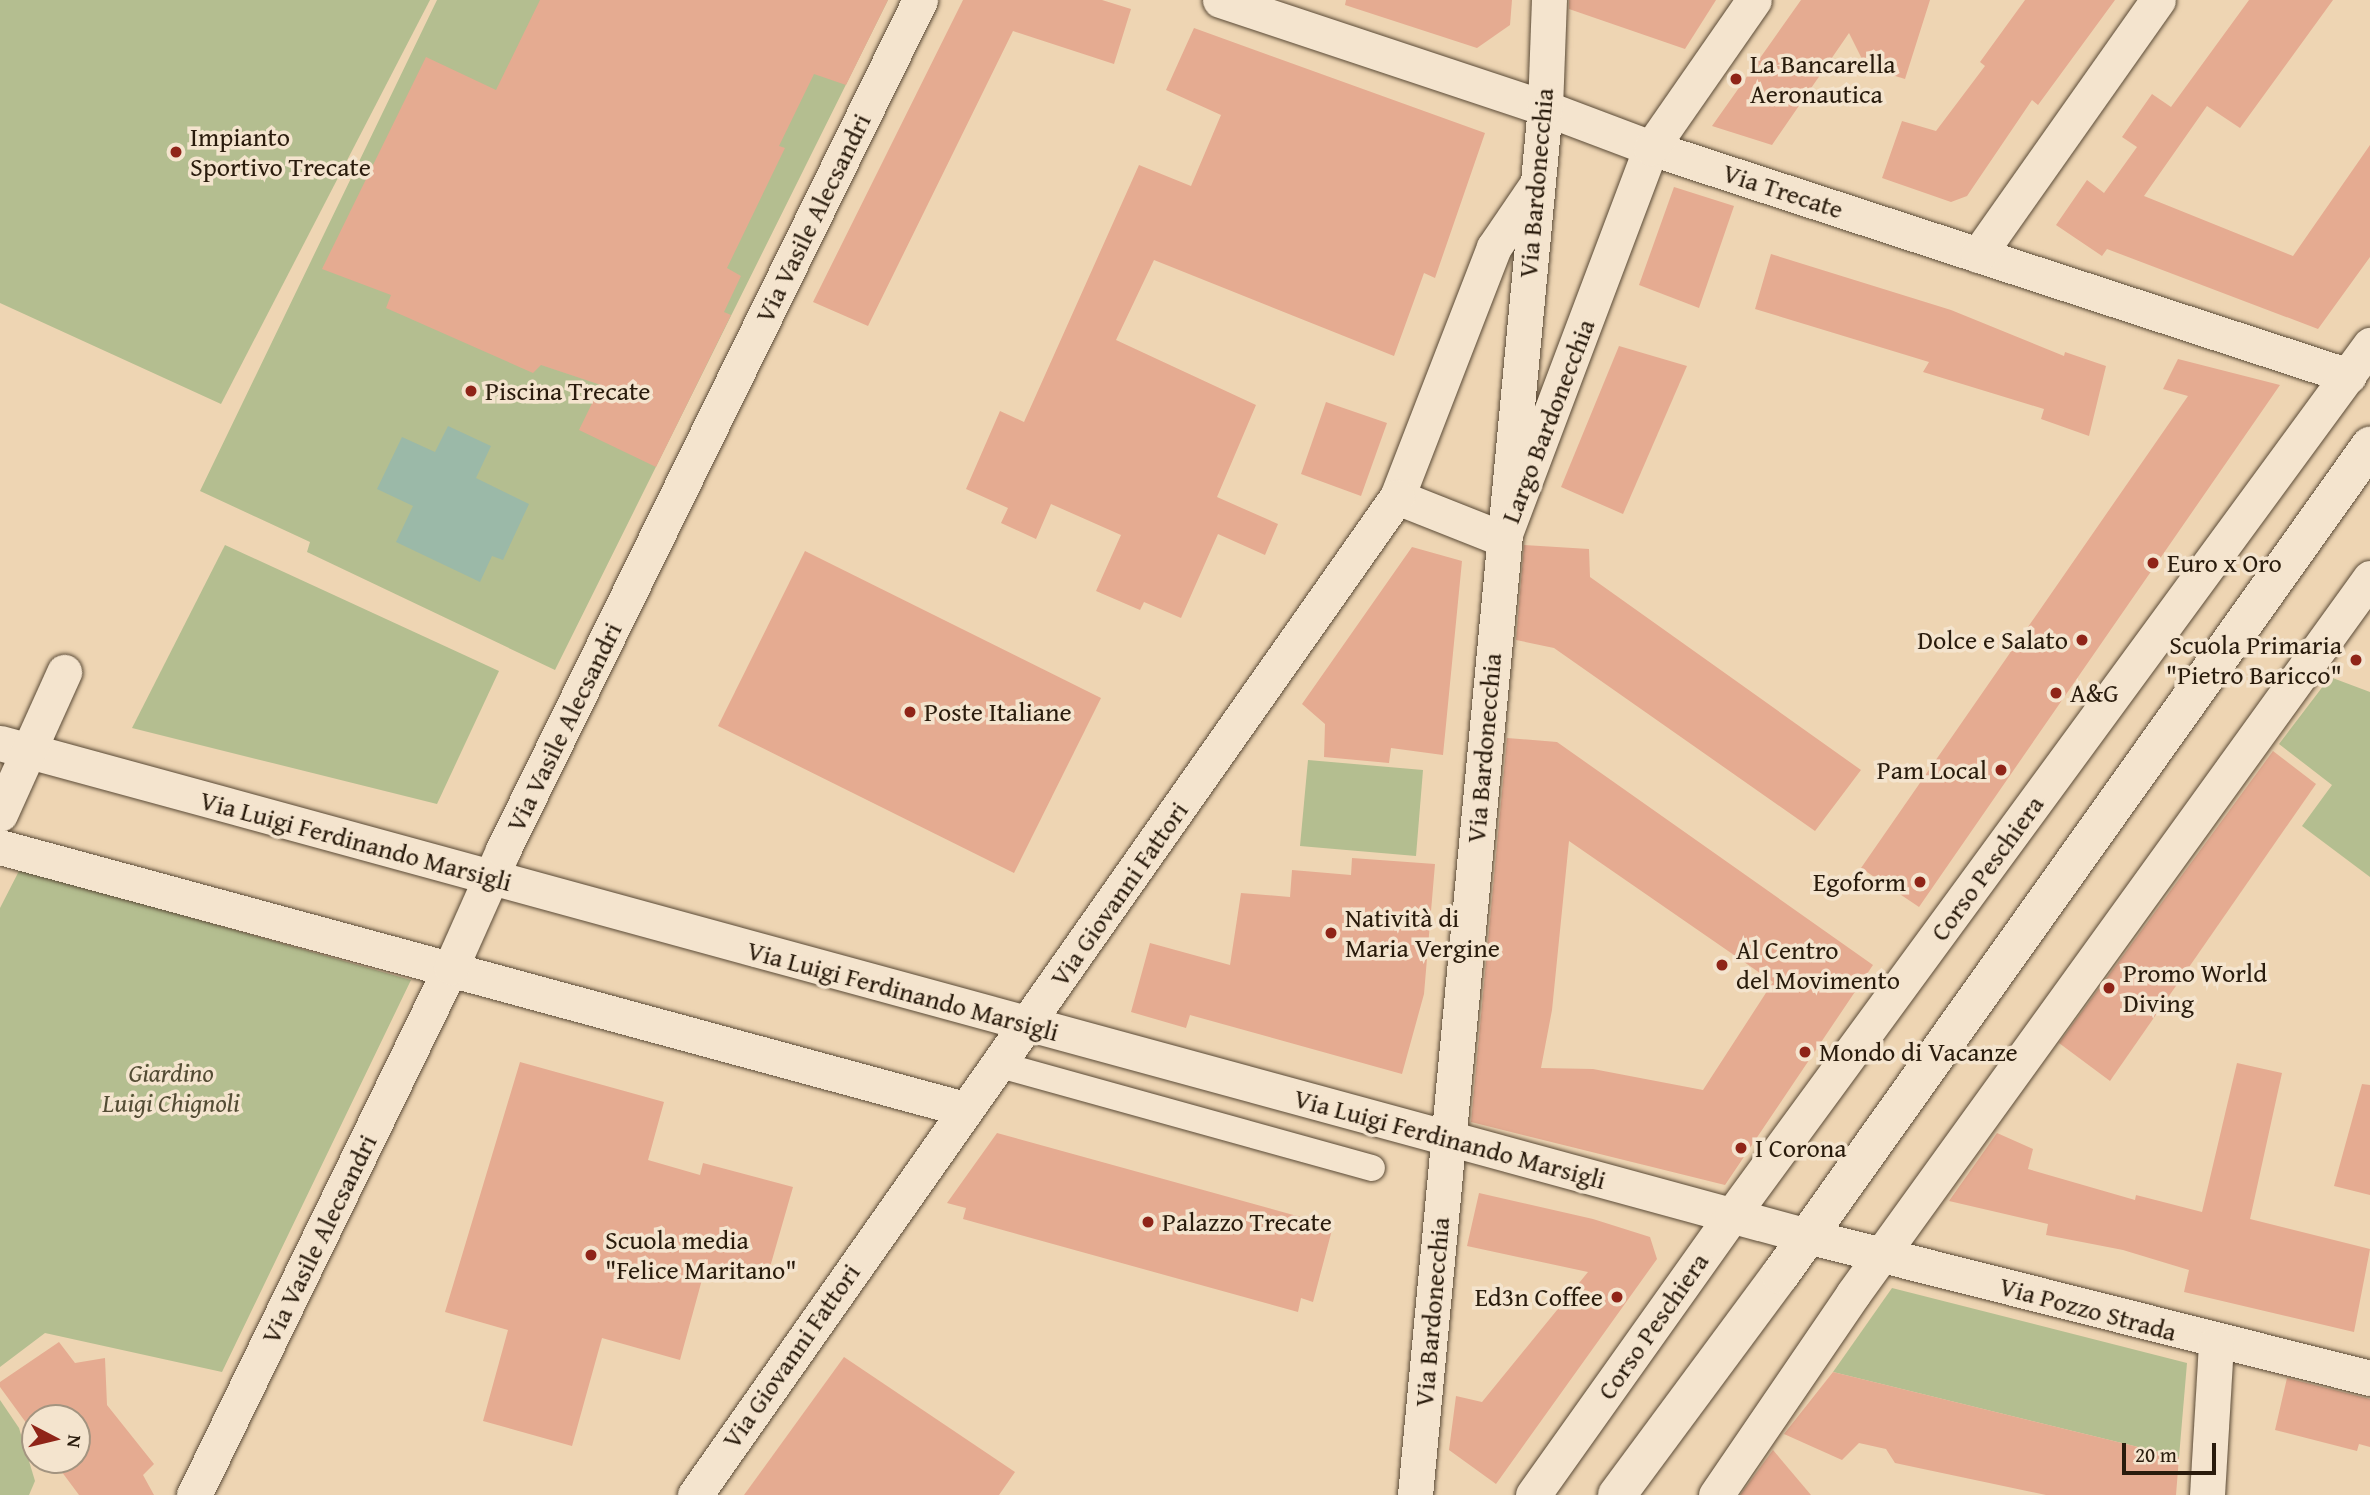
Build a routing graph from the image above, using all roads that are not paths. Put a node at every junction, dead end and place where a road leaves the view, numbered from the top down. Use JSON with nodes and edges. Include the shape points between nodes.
{"nodes":[{"id":1,"x":920,"y":0,"type":"edge"},
{"id":2,"x":1220,"y":0,"type":"edge"},
{"id":3,"x":1549,"y":0,"type":"edge"},
{"id":4,"x":1754,"y":0,"type":"edge"},
{"id":5,"x":2158,"y":0,"type":"edge"},
{"id":6,"x":1545,"y":108,"type":"junction"},
{"id":7,"x":1651,"y":148,"type":"junction"},
{"id":8,"x":1537,"y":184,"type":"junction"},
{"id":9,"x":1978,"y":255,"type":"junction"},
{"id":10,"x":2370,"y":345,"type":"edge"},
{"id":11,"x":2349,"y":376,"type":"junction"},
{"id":12,"x":2370,"y":446,"type":"edge"},
{"id":13,"x":1396,"y":498,"type":"junction"},
{"id":14,"x":1503,"y":539,"type":"junction"},
{"id":15,"x":2370,"y":578,"type":"edge"},
{"id":16,"x":64,"y":672,"type":"dead end"},
{"id":17,"x":14,"y":747,"type":"edge"},
{"id":18,"x":0,"y":814,"type":"edge"},
{"id":19,"x":0,"y":847,"type":"edge"},
{"id":20,"x":490,"y":878,"type":"junction"},
{"id":21,"x":452,"y":967,"type":"junction"},
{"id":22,"x":1027,"y":1025,"type":"junction"},
{"id":23,"x":997,"y":1064,"type":"junction"},
{"id":24,"x":964,"y":1109,"type":"junction"},
{"id":25,"x":1449,"y":1139,"type":"junction"},
{"id":26,"x":1372,"y":1168,"type":"dead end"},
{"id":27,"x":1732,"y":1215,"type":"junction"},
{"id":28,"x":1807,"y":1236,"type":"junction"},
{"id":29,"x":1881,"y":1255,"type":"junction"},
{"id":30,"x":2216,"y":1343,"type":"junction"},
{"id":31,"x":2370,"y":1378,"type":"edge"},
{"id":32,"x":194,"y":1495,"type":"edge"},
{"id":33,"x":695,"y":1495,"type":"edge"},
{"id":34,"x":1415,"y":1495,"type":"edge"},
{"id":35,"x":1533,"y":1495,"type":"edge"},
{"id":36,"x":1617,"y":1495,"type":"edge"},
{"id":37,"x":1716,"y":1495,"type":"edge"},
{"id":38,"x":2207,"y":1495,"type":"edge"}],
"edges":[{"from":1,"to":20,"type":"street","name":"Via Vasile Alecsandri"},
{"from":2,"to":6,"type":"street","name":"Via Trecate"},
{"from":3,"to":6,"type":"street","name":"Via Bardonecchia"},
{"from":4,"to":7,"type":"street"},
{"from":5,"to":9,"type":"street"},
{"from":6,"to":7,"type":"street","name":"Via Trecate"},
{"from":6,"to":8,"type":"street","name":"Via Bardonecchia"},
{"from":7,"to":9,"type":"street","name":"Via Trecate"},
{"from":7,"to":14,"type":"street","name":"Largo Bardonecchia"},
{"from":8,"to":13,"type":"street","via":[[1494,247]]},
{"from":8,"to":14,"type":"street","name":"Via Bardonecchia"},
{"from":9,"to":11,"type":"street","name":"Via Trecate"},
{"from":10,"to":11,"type":"street","name":"Corso Peschiera"},
{"from":11,"to":27,"type":"street","name":"Corso Peschiera"},
{"from":12,"to":28,"type":"main road"},
{"from":13,"to":14,"type":"street","name":"Largo Bardonecchia"},
{"from":13,"to":22,"type":"street","name":"Via Giovanni Fattori"},
{"from":14,"to":25,"type":"street","name":"Via Bardonecchia"},
{"from":15,"to":29,"type":"street"},
{"from":16,"to":17,"type":"street"},
{"from":17,"to":18,"type":"street"},
{"from":17,"to":20,"type":"street","name":"Via Luigi Ferdinando Marsigli"},
{"from":19,"to":21,"type":"street"},
{"from":20,"to":21,"type":"street","name":"Via Vasile Alecsandri"},
{"from":20,"to":22,"type":"street","name":"Via Luigi Ferdinando Marsigli"},
{"from":21,"to":24,"type":"street"},
{"from":21,"to":32,"type":"street","name":"Via Vasile Alecsandri"},
{"from":22,"to":23,"type":"street","name":"Via Giovanni Fattori"},
{"from":22,"to":25,"type":"street","name":"Via Luigi Ferdinando Marsigli"},
{"from":23,"to":24,"type":"street","name":"Via Giovanni Fattori"},
{"from":23,"to":26,"type":"street"},
{"from":24,"to":33,"type":"street","name":"Via Giovanni Fattori"},
{"from":25,"to":27,"type":"street","name":"Via Luigi Ferdinando Marsigli"},
{"from":25,"to":34,"type":"street","name":"Via Bardonecchia"},
{"from":27,"to":28,"type":"street","name":"Via Luigi Ferdinando Marsigli"},
{"from":27,"to":35,"type":"street","name":"Corso Peschiera"},
{"from":28,"to":29,"type":"street","name":"Via Pozzo Strada"},
{"from":28,"to":36,"type":"main road"},
{"from":29,"to":30,"type":"street","name":"Via Pozzo Strada"},
{"from":29,"to":37,"type":"street"},
{"from":30,"to":31,"type":"street","name":"Via Pozzo Strada"},
{"from":30,"to":38,"type":"street"}]}
